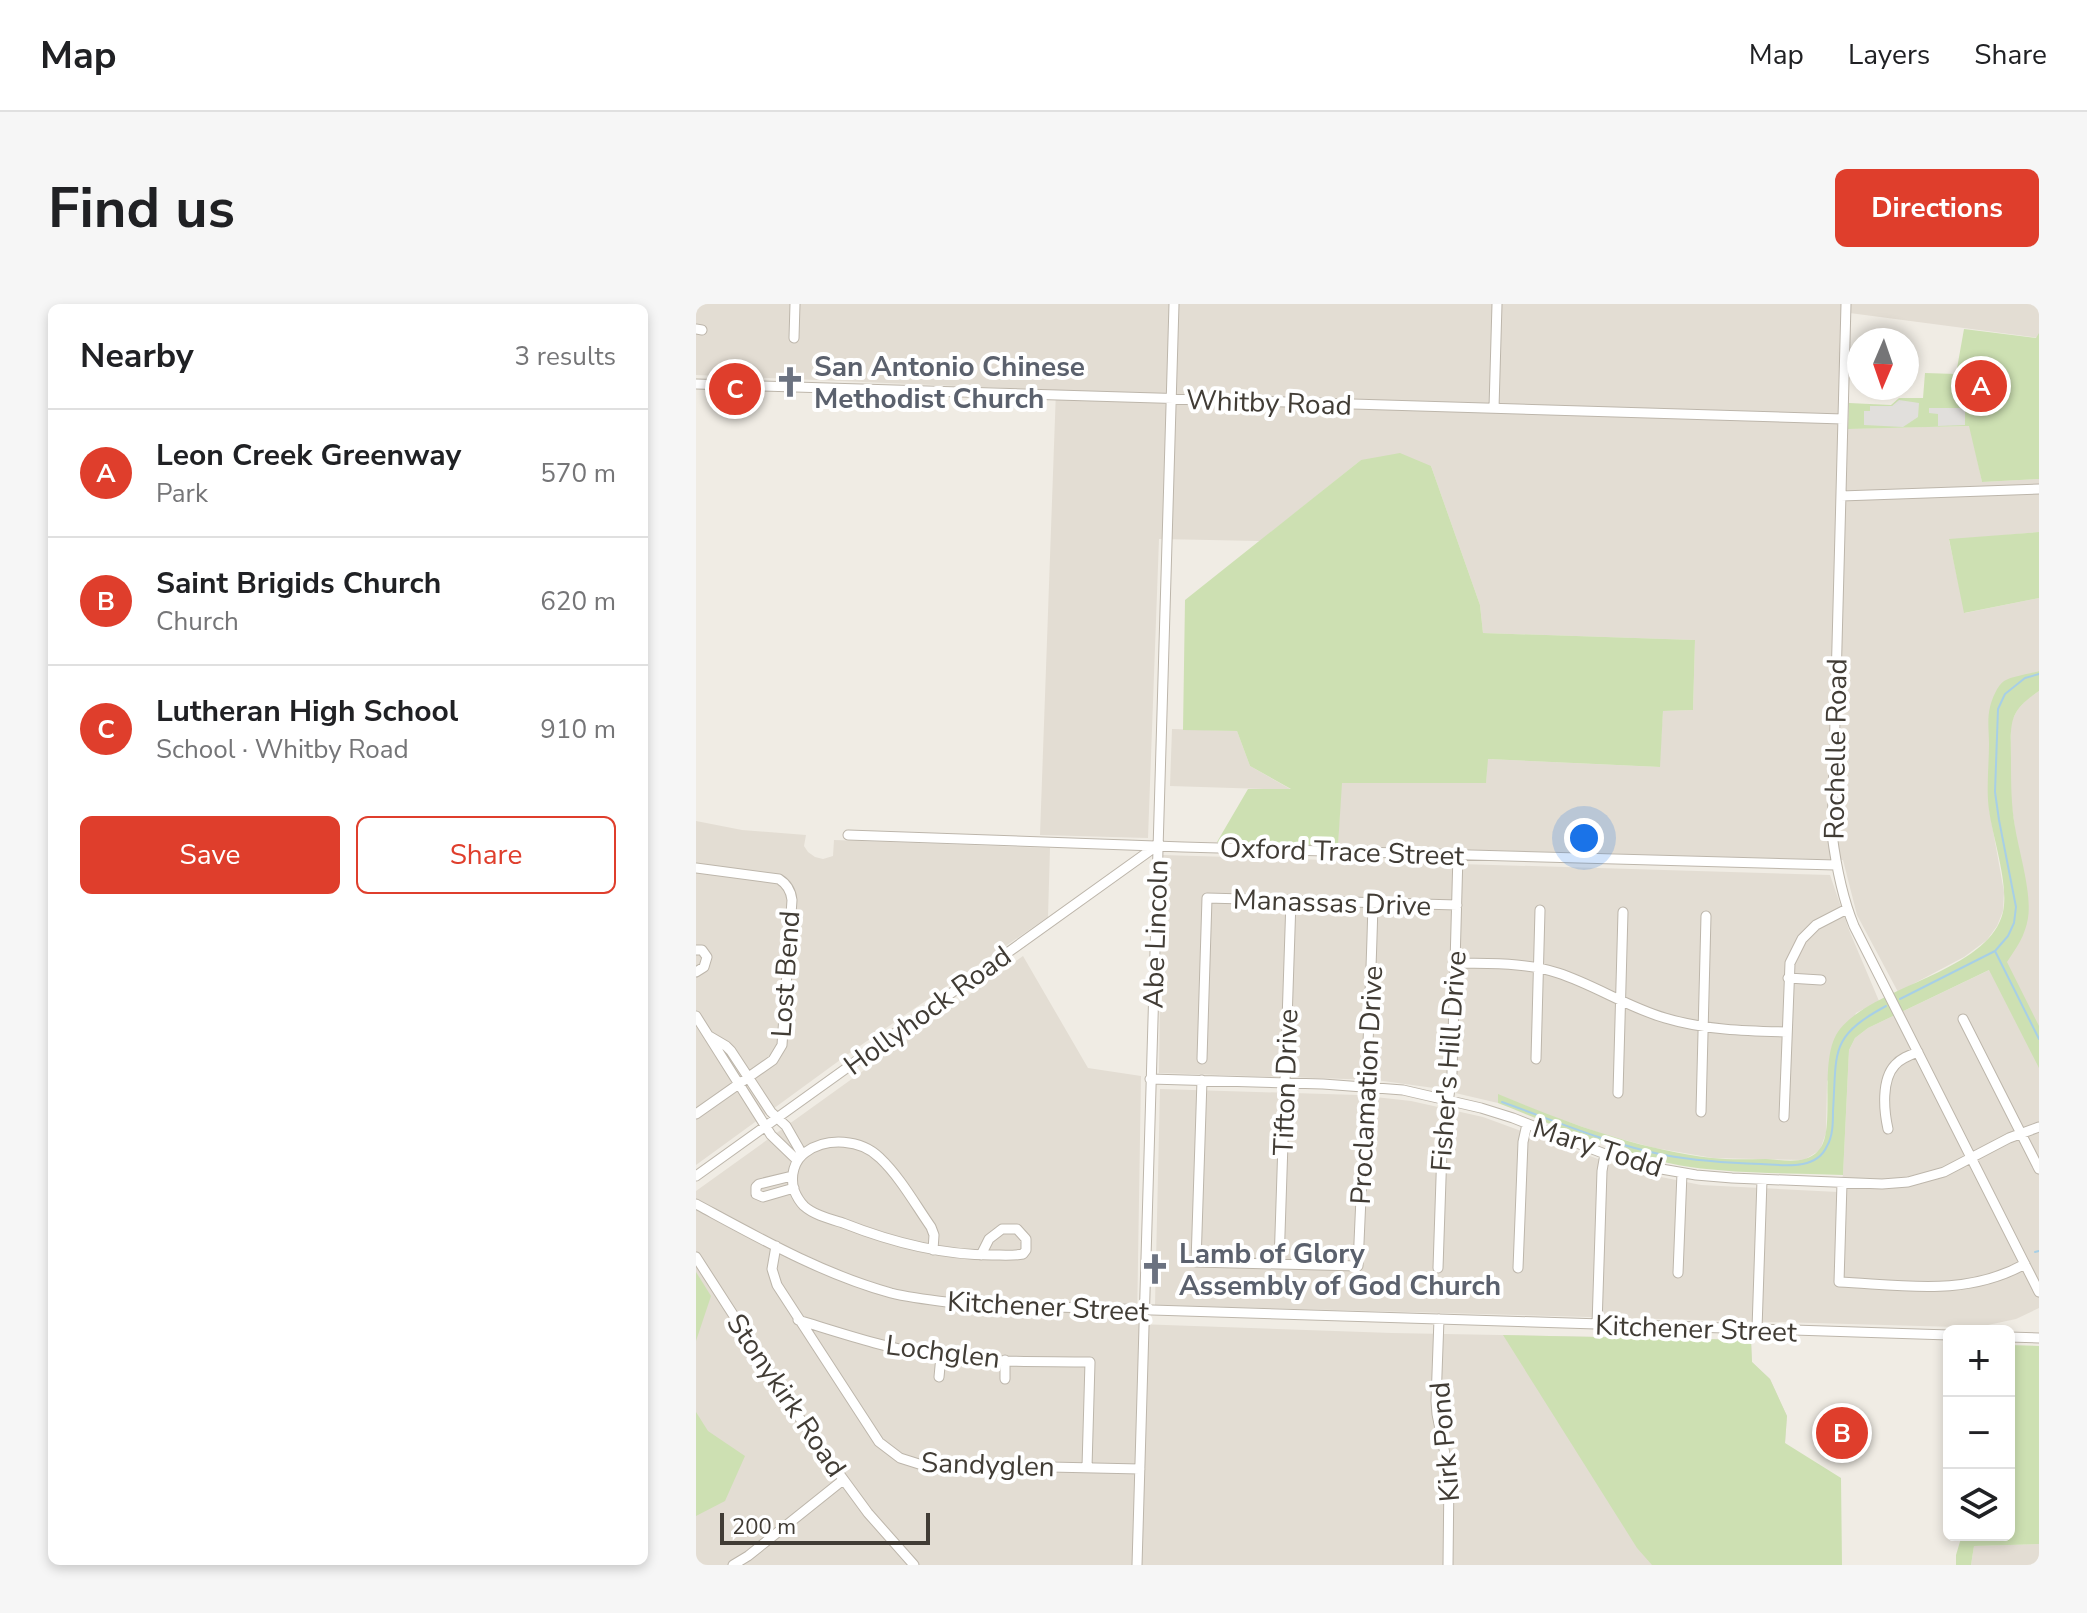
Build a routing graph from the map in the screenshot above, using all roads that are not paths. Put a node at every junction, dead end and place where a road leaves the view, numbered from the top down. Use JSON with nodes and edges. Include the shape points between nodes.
{"nodes":[{"id":1,"x":795,"y":304,"type":"edge"},
{"id":2,"x":1174,"y":304,"type":"edge"},
{"id":3,"x":1497,"y":304,"type":"edge"},
{"id":4,"x":1846,"y":304,"type":"edge"},
{"id":5,"x":794,"y":338,"type":"dead end"},
{"id":6,"x":696,"y":384,"type":"edge"},
{"id":7,"x":1171,"y":399,"type":"junction"},
{"id":8,"x":1494,"y":408,"type":"junction"},
{"id":9,"x":1843,"y":419,"type":"junction"},
{"id":10,"x":2039,"y":489,"type":"edge"},
{"id":11,"x":1841,"y":496,"type":"junction"},
{"id":12,"x":848,"y":835,"type":"dead end"},
{"id":13,"x":1158,"y":845,"type":"junction"},
{"id":14,"x":1458,"y":854,"type":"junction"},
{"id":15,"x":1836,"y":865,"type":"junction"},
{"id":16,"x":696,"y":868,"type":"edge"},
{"id":17,"x":1291,"y":900,"type":"junction"},
{"id":18,"x":1373,"y":903,"type":"junction"},
{"id":19,"x":1457,"y":905,"type":"junction"},
{"id":20,"x":1847,"y":909,"type":"junction"},
{"id":21,"x":1540,"y":910,"type":"dead end"},
{"id":22,"x":1623,"y":912,"type":"dead end"},
{"id":23,"x":1706,"y":916,"type":"dead end"},
{"id":24,"x":696,"y":950,"type":"edge"},
{"id":25,"x":1455,"y":963,"type":"junction"},
{"id":26,"x":1538,"y":968,"type":"junction"},
{"id":27,"x":696,"y":972,"type":"edge"},
{"id":28,"x":1788,"y":978,"type":"junction"},
{"id":29,"x":1821,"y":980,"type":"dead end"},
{"id":30,"x":1622,"y":1002,"type":"junction"},
{"id":31,"x":696,"y":1016,"type":"edge"},
{"id":32,"x":1963,"y":1019,"type":"dead end"},
{"id":33,"x":1703,"y":1027,"type":"junction"},
{"id":34,"x":1787,"y":1032,"type":"junction"},
{"id":35,"x":709,"y":1036,"type":"junction"},
{"id":36,"x":1918,"y":1052,"type":"junction"},
{"id":37,"x":1202,"y":1059,"type":"dead end"},
{"id":38,"x":1536,"y":1059,"type":"dead end"},
{"id":39,"x":749,"y":1077,"type":"junction"},
{"id":40,"x":1150,"y":1079,"type":"junction"},
{"id":41,"x":1202,"y":1080,"type":"junction"},
{"id":42,"x":1285,"y":1083,"type":"junction"},
{"id":43,"x":739,"y":1084,"type":"junction"},
{"id":44,"x":1366,"y":1086,"type":"junction"},
{"id":45,"x":1618,"y":1093,"type":"dead end"},
{"id":46,"x":1447,"y":1099,"type":"junction"},
{"id":47,"x":1701,"y":1112,"type":"dead end"},
{"id":48,"x":696,"y":1114,"type":"edge"},
{"id":49,"x":1784,"y":1117,"type":"dead end"},
{"id":50,"x":777,"y":1118,"type":"junction"},
{"id":51,"x":1527,"y":1124,"type":"junction"},
{"id":52,"x":766,"y":1126,"type":"junction"},
{"id":53,"x":2039,"y":1127,"type":"edge"},
{"id":54,"x":1888,"y":1129,"type":"dead end"},
{"id":55,"x":2021,"y":1133,"type":"junction"},
{"id":56,"x":793,"y":1141,"type":"junction"},
{"id":57,"x":784,"y":1148,"type":"junction"},
{"id":58,"x":1605,"y":1154,"type":"junction"},
{"id":59,"x":800,"y":1157,"type":"junction"},
{"id":60,"x":1971,"y":1159,"type":"junction"},
{"id":61,"x":2039,"y":1169,"type":"edge"},
{"id":62,"x":1682,"y":1173,"type":"junction"},
{"id":63,"x":696,"y":1176,"type":"edge"},
{"id":64,"x":792,"y":1176,"type":"junction"},
{"id":65,"x":1762,"y":1180,"type":"junction"},
{"id":66,"x":772,"y":1181,"type":"junction"},
{"id":67,"x":1842,"y":1183,"type":"junction"},
{"id":68,"x":794,"y":1188,"type":"junction"},
{"id":69,"x":775,"y":1193,"type":"junction"},
{"id":70,"x":696,"y":1204,"type":"edge"},
{"id":71,"x":776,"y":1246,"type":"junction"},
{"id":72,"x":933,"y":1250,"type":"junction"},
{"id":73,"x":981,"y":1255,"type":"junction"},
{"id":74,"x":696,"y":1257,"type":"edge"},
{"id":75,"x":1279,"y":1264,"type":"junction"},
{"id":76,"x":2025,"y":1264,"type":"junction"},
{"id":77,"x":1438,"y":1268,"type":"dead end"},
{"id":78,"x":1518,"y":1268,"type":"dead end"},
{"id":79,"x":1678,"y":1273,"type":"dead end"},
{"id":80,"x":2039,"y":1292,"type":"edge"},
{"id":81,"x":1145,"y":1310,"type":"junction"},
{"id":82,"x":1439,"y":1319,"type":"junction"},
{"id":83,"x":798,"y":1320,"type":"junction"},
{"id":84,"x":1597,"y":1325,"type":"junction"},
{"id":85,"x":1757,"y":1329,"type":"junction"},
{"id":86,"x":1943,"y":1335,"type":"edge"},
{"id":87,"x":2015,"y":1337,"type":"edge"},
{"id":88,"x":2039,"y":1338,"type":"edge"},
{"id":89,"x":941,"y":1356,"type":"junction"},
{"id":90,"x":1005,"y":1360,"type":"junction"},
{"id":91,"x":939,"y":1377,"type":"dead end"},
{"id":92,"x":1005,"y":1379,"type":"dead end"},
{"id":93,"x":1087,"y":1467,"type":"junction"},
{"id":94,"x":1140,"y":1469,"type":"junction"},
{"id":95,"x":843,"y":1480,"type":"junction"},
{"id":96,"x":733,"y":1565,"type":"edge"},
{"id":97,"x":914,"y":1565,"type":"edge"},
{"id":98,"x":1137,"y":1565,"type":"edge"},
{"id":99,"x":1448,"y":1565,"type":"edge"}],
"edges":[{"from":1,"to":5,"type":"street"},
{"from":2,"to":7,"type":"street","name":"Abe Lincoln"},
{"from":3,"to":8,"type":"street"},
{"from":4,"to":9,"type":"street","name":"Rochelle Road"},
{"from":6,"to":7,"type":"street","name":"Whitby Road"},
{"from":7,"to":8,"type":"street","name":"Whitby Road"},
{"from":7,"to":13,"type":"street","name":"Abe Lincoln"},
{"from":8,"to":9,"type":"street","name":"Whitby Road"},
{"from":9,"to":11,"type":"street","name":"Rochelle Road"},
{"from":10,"to":11,"type":"street"},
{"from":11,"to":15,"type":"street","name":"Rochelle Road","via":[[1832,834]]},
{"from":12,"to":13,"type":"street","name":"Oxford Trace Street"},
{"from":13,"to":14,"type":"street","name":"Oxford Trace Street"},
{"from":13,"to":40,"type":"street","name":"Abe Lincoln"},
{"from":13,"to":50,"type":"street","name":"Hollyhock Road"},
{"from":14,"to":15,"type":"street","name":"Oxford Trace Street"},
{"from":14,"to":19,"type":"street","name":"Fisher's Hill Drive"},
{"from":15,"to":20,"type":"street","name":"Rochelle Road"},
{"from":16,"to":39,"type":"street","name":"Lost Bend","via":[[775,878],[792,900],[782,1045],[773,1060]]},
{"from":17,"to":18,"type":"street","name":"Manassas Drive"},
{"from":17,"to":37,"type":"street","name":"Manassas Drive","via":[[1207,898]]},
{"from":17,"to":42,"type":"street","name":"Tifton Drive"},
{"from":18,"to":19,"type":"street","name":"Manassas Drive"},
{"from":18,"to":44,"type":"street","name":"Proclamation Drive"},
{"from":19,"to":25,"type":"street","name":"Fisher's Hill Drive"},
{"from":20,"to":28,"type":"street","via":[[1802,939]]},
{"from":20,"to":36,"type":"street","name":"Rochelle Road"},
{"from":21,"to":26,"type":"street"},
{"from":22,"to":30,"type":"street"},
{"from":23,"to":33,"type":"street"},
{"from":24,"to":27,"type":"street","via":[[707,957]]},
{"from":25,"to":26,"type":"street"},
{"from":25,"to":46,"type":"street","name":"Fisher's Hill Drive"},
{"from":26,"to":30,"type":"street"},
{"from":26,"to":38,"type":"street"},
{"from":28,"to":29,"type":"street"},
{"from":28,"to":34,"type":"street"},
{"from":30,"to":33,"type":"street"},
{"from":30,"to":45,"type":"street"},
{"from":31,"to":35,"type":"street"},
{"from":32,"to":55,"type":"street"},
{"from":33,"to":34,"type":"street"},
{"from":33,"to":47,"type":"street"},
{"from":34,"to":49,"type":"street"},
{"from":35,"to":39,"type":"street","via":[[726,1046]]},
{"from":35,"to":43,"type":"street"},
{"from":36,"to":54,"type":"street","via":[[1901,1060],[1888,1076]]},
{"from":36,"to":60,"type":"street","name":"Rochelle Road"},
{"from":39,"to":43,"type":"street","name":"Lost Bend"},
{"from":39,"to":50,"type":"street"},
{"from":40,"to":41,"type":"street","name":"Mary Todd"},
{"from":40,"to":81,"type":"street","name":"Abe Lincoln"},
{"from":41,"to":42,"type":"street","name":"Mary Todd"},
{"from":41,"to":75,"type":"street","via":[[1196,1262]]},
{"from":42,"to":44,"type":"street","name":"Mary Todd"},
{"from":42,"to":75,"type":"street","name":"Tifton Drive"},
{"from":43,"to":48,"type":"street","name":"Lost Bend"},
{"from":43,"to":52,"type":"street"},
{"from":44,"to":46,"type":"street","name":"Mary Todd"},
{"from":44,"to":75,"type":"street","name":"Proclamation Drive","via":[[1358,1266]]},
{"from":46,"to":51,"type":"street","name":"Mary Todd"},
{"from":46,"to":77,"type":"street","name":"Fisher's Hill Drive"},
{"from":50,"to":52,"type":"street","name":"Hollyhock Road"},
{"from":50,"to":56,"type":"street"},
{"from":51,"to":58,"type":"street","name":"Mary Todd"},
{"from":51,"to":78,"type":"street"},
{"from":52,"to":57,"type":"street"},
{"from":52,"to":63,"type":"street","name":"Hollyhock Road"},
{"from":53,"to":55,"type":"street","name":"Mary Todd"},
{"from":55,"to":60,"type":"street","name":"Mary Todd"},
{"from":55,"to":61,"type":"street"},
{"from":56,"to":57,"type":"street"},
{"from":56,"to":59,"type":"street"},
{"from":57,"to":59,"type":"street"},
{"from":58,"to":62,"type":"street","name":"Mary Todd"},
{"from":58,"to":84,"type":"street"},
{"from":59,"to":64,"type":"street"},
{"from":59,"to":72,"type":"street","via":[[836,1142],[878,1155],[931,1227]]},
{"from":60,"to":67,"type":"street","name":"Mary Todd","via":[[1908,1182]]},
{"from":60,"to":76,"type":"street","name":"Rochelle Road"},
{"from":62,"to":65,"type":"street","name":"Mary Todd"},
{"from":62,"to":79,"type":"street"},
{"from":64,"to":66,"type":"street"},
{"from":64,"to":68,"type":"street"},
{"from":65,"to":67,"type":"street","name":"Mary Todd"},
{"from":65,"to":85,"type":"street"},
{"from":66,"to":69,"type":"street"},
{"from":66,"to":69,"type":"street","via":[[759,1184],[756,1194]]},
{"from":67,"to":76,"type":"street","via":[[1839,1282],[1961,1286]]},
{"from":68,"to":69,"type":"street"},
{"from":68,"to":72,"type":"street","via":[[814,1213]]},
{"from":70,"to":71,"type":"street","name":"Kitchener Street"},
{"from":71,"to":81,"type":"street","name":"Kitchener Street","via":[[895,1294],[986,1306]]},
{"from":71,"to":83,"type":"street","name":"Sandyglen","via":[[773,1279]]},
{"from":72,"to":73,"type":"street"},
{"from":73,"to":73,"type":"street","via":[[1002,1229],[1017,1229],[1026,1239],[1023,1254]]},
{"from":74,"to":95,"type":"street","name":"Stonykirk Road"},
{"from":76,"to":80,"type":"street","name":"Rochelle Road"},
{"from":81,"to":82,"type":"street","name":"Kitchener Street"},
{"from":81,"to":94,"type":"street","name":"Abe Lincoln"},
{"from":82,"to":84,"type":"street","name":"Kitchener Street"},
{"from":82,"to":99,"type":"street","name":"Kirk Pond","via":[[1436,1401],[1449,1474]]},
{"from":83,"to":89,"type":"street","name":"Lochglen"},
{"from":83,"to":93,"type":"street","name":"Sandyglen","via":[[879,1442],[900,1458],[926,1464]]},
{"from":84,"to":85,"type":"street","name":"Kitchener Street"},
{"from":85,"to":86,"type":"street","name":"Kitchener Street"},
{"from":87,"to":88,"type":"street"},
{"from":89,"to":90,"type":"street","name":"Lochglen"},
{"from":89,"to":91,"type":"street"},
{"from":90,"to":92,"type":"street"},
{"from":90,"to":93,"type":"street","name":"Lochglen","via":[[1090,1362]]},
{"from":93,"to":94,"type":"street","name":"Sandyglen"},
{"from":94,"to":98,"type":"street","name":"Abe Lincoln"},
{"from":95,"to":96,"type":"street"},
{"from":95,"to":97,"type":"street","name":"Stonykirk Road"}]}
